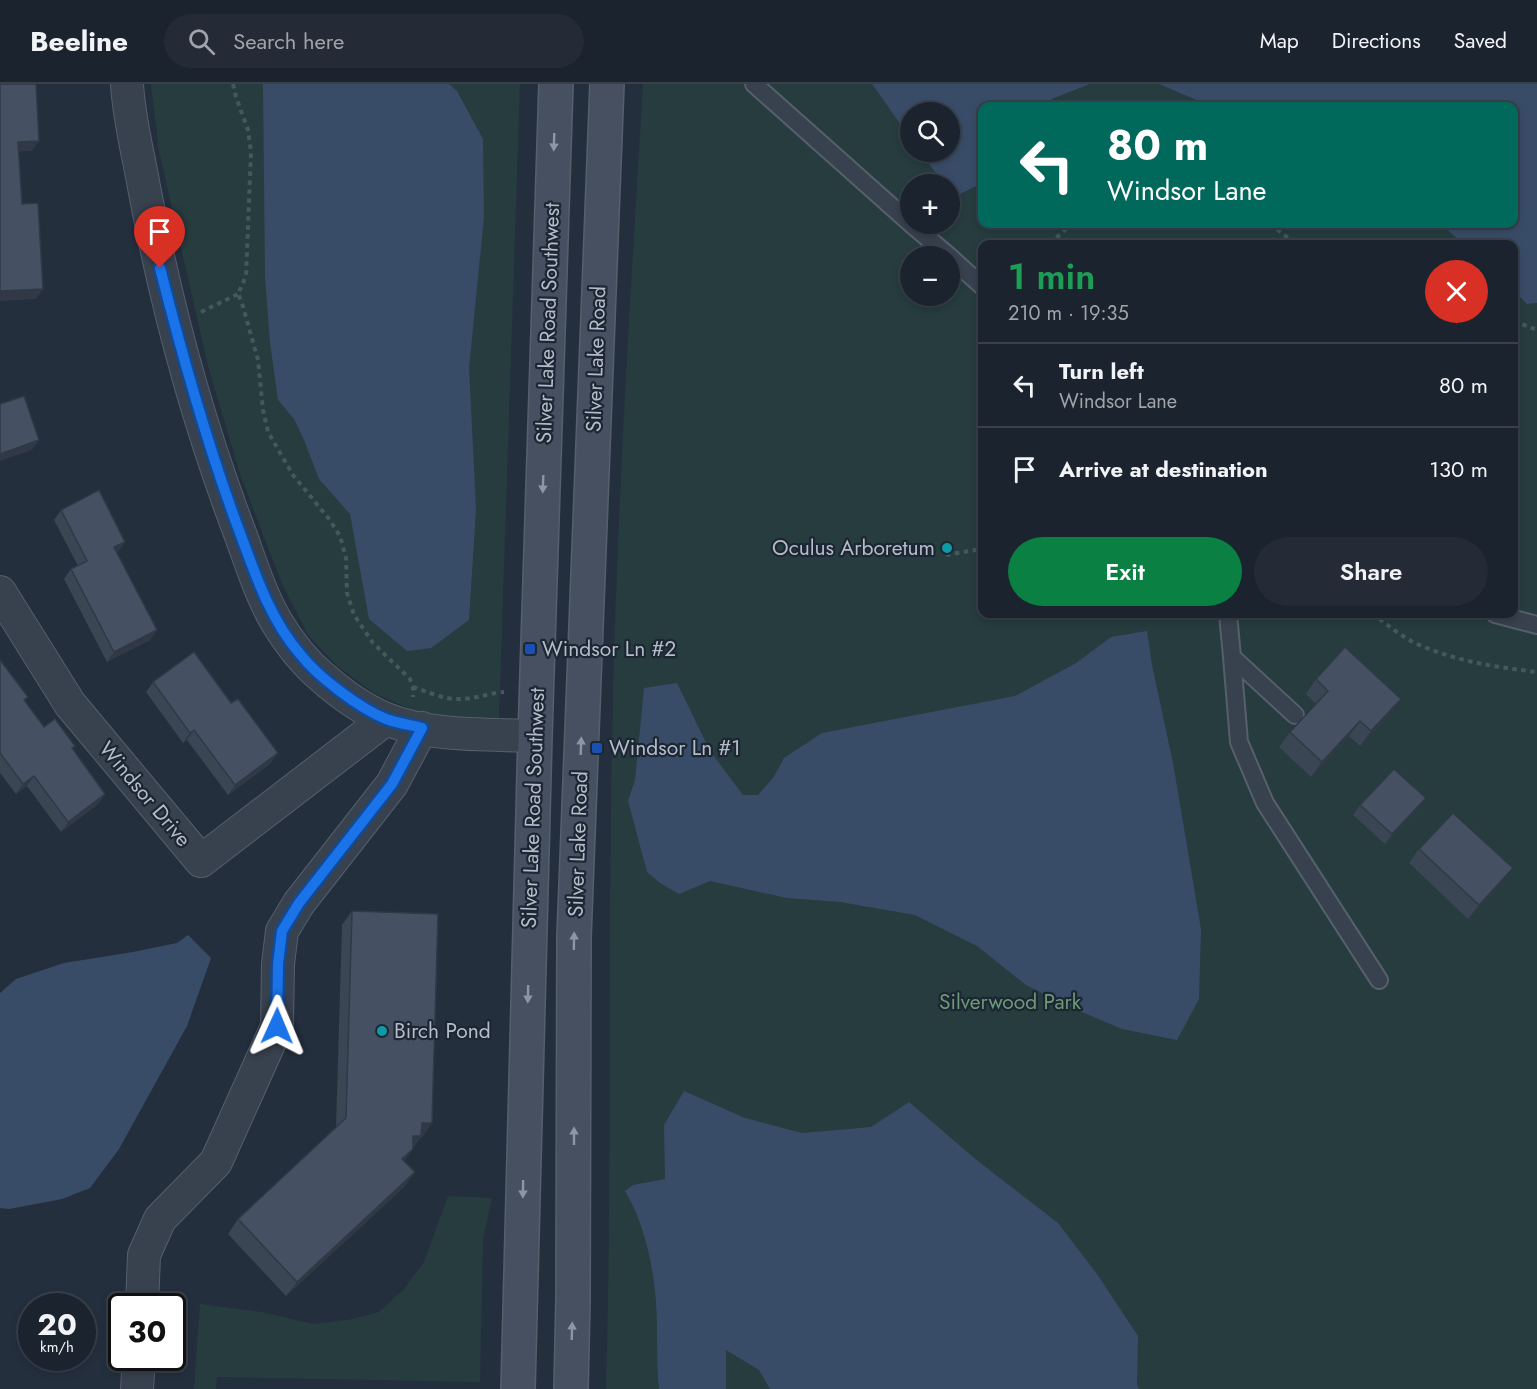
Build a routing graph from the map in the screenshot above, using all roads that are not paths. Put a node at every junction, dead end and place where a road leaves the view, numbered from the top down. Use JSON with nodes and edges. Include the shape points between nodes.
{"nodes":[{"id":1,"x":127,"y":84,"type":"edge"},
{"id":2,"x":556,"y":84,"type":"edge"},
{"id":3,"x":607,"y":84,"type":"edge"},
{"id":4,"x":754,"y":84,"type":"edge"},
{"id":5,"x":900,"y":213,"type":"edge"},
{"id":6,"x":923,"y":234,"type":"edge"},
{"id":7,"x":937,"y":246,"type":"edge"},
{"id":8,"x":960,"y":267,"type":"edge"},
{"id":9,"x":978,"y":282,"type":"edge"},
{"id":10,"x":0,"y":592,"type":"edge"},
{"id":11,"x":1228,"y":618,"type":"edge"},
{"id":12,"x":1511,"y":618,"type":"edge"},
{"id":13,"x":1537,"y":625,"type":"edge"},
{"id":14,"x":1232,"y":657,"type":"junction"},
{"id":15,"x":1295,"y":715,"type":"dead end"},
{"id":16,"x":405,"y":724,"type":"junction"},
{"id":17,"x":535,"y":736,"type":"junction"},
{"id":18,"x":1379,"y":980,"type":"dead end"},
{"id":19,"x":143,"y":1293,"type":"edge"},
{"id":20,"x":138,"y":1371,"type":"edge"},
{"id":21,"x":137,"y":1389,"type":"edge"},
{"id":22,"x":518,"y":1389,"type":"edge"},
{"id":23,"x":571,"y":1389,"type":"edge"}],
"edges":[{"from":1,"to":16,"type":"street","via":[[155,249],[174,325],[219,478],[263,594],[276,621],[321,677],[355,701]]},
{"from":2,"to":17,"type":"main road","name":"Silver Lake Road Southwest","one_way":true},
{"from":23,"to":3,"type":"main road","name":"Silver Lake Road","one_way":true,"via":[[574,937]]},
{"from":4,"to":5,"type":"lane"},
{"from":6,"to":7,"type":"lane"},
{"from":8,"to":9,"type":"lane"},
{"from":10,"to":16,"type":"street","name":"Windsor Drive","via":[[70,704],[201,861]]},
{"from":11,"to":14,"type":"lane"},
{"from":12,"to":13,"type":"lane"},
{"from":14,"to":15,"type":"lane"},
{"from":14,"to":18,"type":"lane","via":[[1239,742],[1265,803]]},
{"from":16,"to":17,"type":"street","via":[[463,733]]},
{"from":16,"to":19,"type":"street","via":[[392,784],[299,903],[282,931],[277,1026],[216,1162],[160,1219],[144,1256]]},
{"from":17,"to":22,"type":"main road","name":"Silver Lake Road Southwest","one_way":true},
{"from":20,"to":21,"type":"street"}]}
